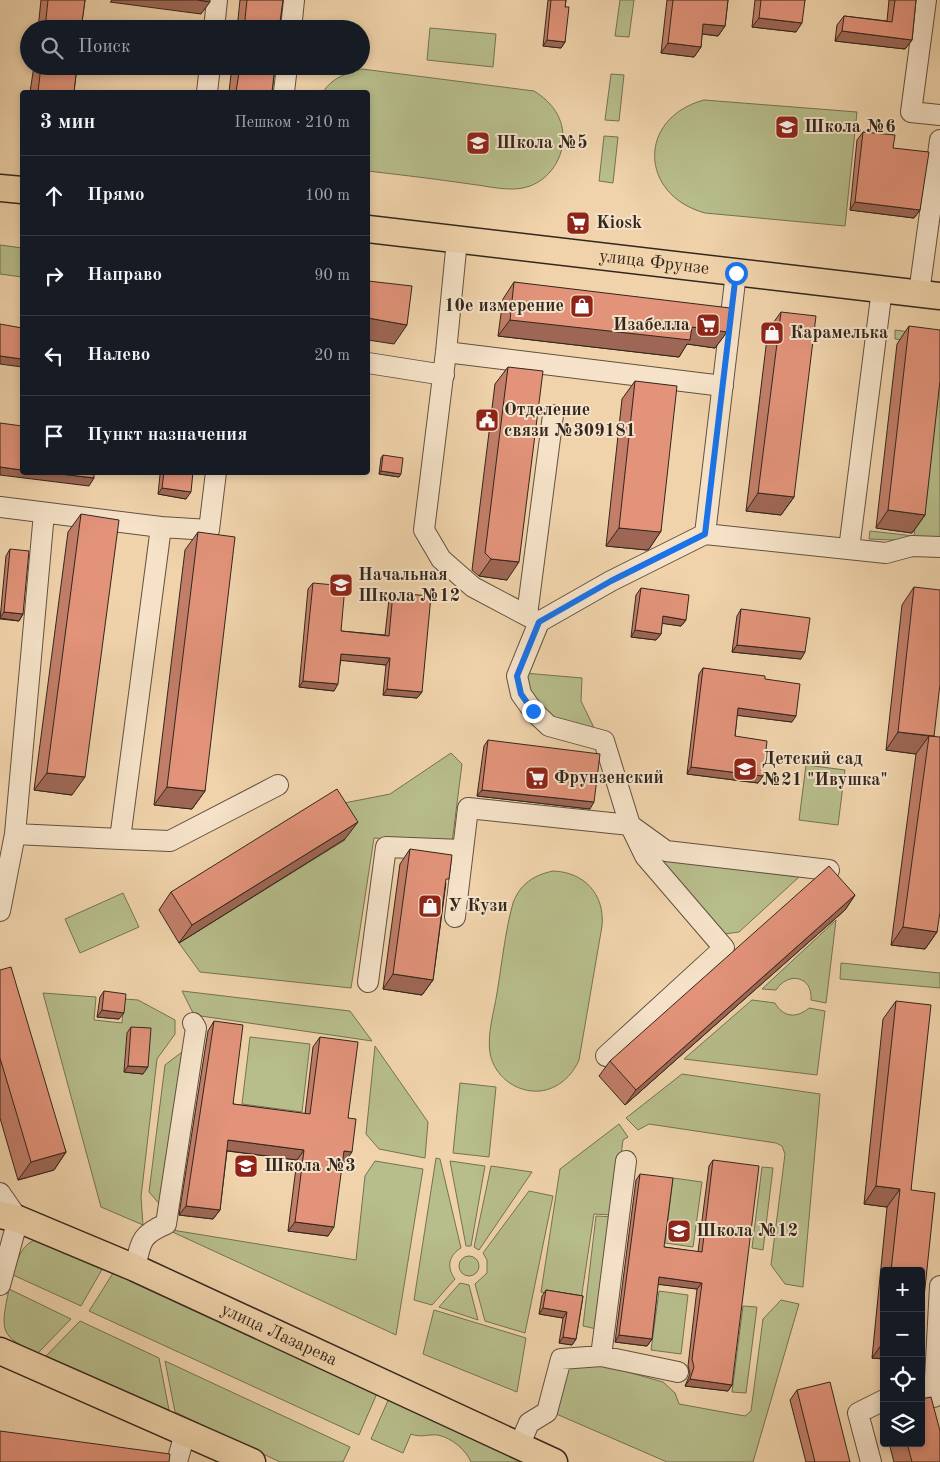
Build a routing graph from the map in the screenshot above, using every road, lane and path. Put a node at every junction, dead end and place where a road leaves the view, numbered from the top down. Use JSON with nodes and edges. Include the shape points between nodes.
{"nodes":[{"id":1,"x":217,"y":0,"type":"edge"},
{"id":2,"x":294,"y":0,"type":"edge"},
{"id":3,"x":926,"y":0,"type":"edge"},
{"id":4,"x":215,"y":20,"type":"edge"},
{"id":5,"x":292,"y":20,"type":"edge"},
{"id":6,"x":209,"y":75,"type":"edge"},
{"id":7,"x":286,"y":75,"type":"edge"},
{"id":8,"x":207,"y":90,"type":"edge"},
{"id":9,"x":284,"y":90,"type":"edge"},
{"id":10,"x":940,"y":115,"type":"edge"},
{"id":11,"x":940,"y":140,"type":"edge"},
{"id":12,"x":0,"y":188,"type":"edge"},
{"id":13,"x":20,"y":190,"type":"edge"},
{"id":14,"x":370,"y":229,"type":"edge"},
{"id":15,"x":457,"y":240,"type":"junction"},
{"id":16,"x":736,"y":273,"type":"junction"},
{"id":17,"x":882,"y":289,"type":"junction"},
{"id":18,"x":929,"y":295,"type":"edge"},
{"id":19,"x":446,"y":352,"type":"junction"},
{"id":20,"x":370,"y":363,"type":"edge"},
{"id":21,"x":444,"y":375,"type":"junction"},
{"id":22,"x":723,"y":386,"type":"junction"},
{"id":23,"x":553,"y":415,"type":"dead end"},
{"id":24,"x":216,"y":475,"type":"edge"},
{"id":25,"x":0,"y":507,"type":"edge"},
{"id":26,"x":44,"y":513,"type":"junction"},
{"id":27,"x":161,"y":527,"type":"junction"},
{"id":28,"x":705,"y":534,"type":"junction"},
{"id":29,"x":940,"y":547,"type":"edge"},
{"id":30,"x":849,"y":549,"type":"junction"},
{"id":31,"x":533,"y":618,"type":"junction"},
{"id":32,"x":278,"y":785,"type":"dead end"},
{"id":33,"x":630,"y":825,"type":"junction"},
{"id":34,"x":15,"y":834,"type":"junction"},
{"id":35,"x":120,"y":839,"type":"junction"},
{"id":36,"x":462,"y":850,"type":"junction"},
{"id":37,"x":829,"y":870,"type":"edge"},
{"id":38,"x":0,"y":911,"type":"edge"},
{"id":39,"x":455,"y":917,"type":"dead end"},
{"id":40,"x":368,"y":982,"type":"dead end"},
{"id":41,"x":193,"y":1023,"type":"dead end"},
{"id":42,"x":606,"y":1056,"type":"dead end"},
{"id":43,"x":626,"y":1161,"type":"dead end"},
{"id":44,"x":0,"y":1193,"type":"edge"},
{"id":45,"x":9,"y":1217,"type":"edge"},
{"id":46,"x":135,"y":1268,"type":"junction"},
{"id":47,"x":0,"y":1284,"type":"edge"},
{"id":48,"x":940,"y":1286,"type":"edge"},
{"id":49,"x":0,"y":1351,"type":"edge"},
{"id":50,"x":602,"y":1356,"type":"junction"},
{"id":51,"x":678,"y":1372,"type":"dead end"},
{"id":52,"x":932,"y":1398,"type":"edge"},
{"id":53,"x":880,"y":1402,"type":"edge"},
{"id":54,"x":185,"y":1433,"type":"junction"},
{"id":55,"x":519,"y":1446,"type":"junction"},
{"id":56,"x":177,"y":1462,"type":"edge"},
{"id":57,"x":252,"y":1462,"type":"edge"},
{"id":58,"x":554,"y":1462,"type":"edge"},
{"id":59,"x":871,"y":1462,"type":"edge"}],
"edges":[{"from":1,"to":4,"type":"street"},
{"from":2,"to":5,"type":"street"},
{"from":3,"to":10,"type":"street","via":[[912,112]]},
{"from":6,"to":8,"type":"street"},
{"from":7,"to":9,"type":"street"},
{"from":11,"to":18,"type":"street"},
{"from":12,"to":13,"type":"main road"},
{"from":14,"to":15,"type":"main road","name":"улица Фрунзе"},
{"from":15,"to":16,"type":"main road","name":"улица Фрунзе"},
{"from":15,"to":19,"type":"street"},
{"from":16,"to":17,"type":"main road","name":"улица Фрунзе"},
{"from":16,"to":22,"type":"street"},
{"from":17,"to":18,"type":"main road","name":"улица Фрунзе"},
{"from":17,"to":30,"type":"street"},
{"from":19,"to":21,"type":"street"},
{"from":19,"to":22,"type":"street"},
{"from":20,"to":21,"type":"street"},
{"from":21,"to":31,"type":"street","via":[[424,530],[441,559],[473,588]]},
{"from":22,"to":28,"type":"street"},
{"from":23,"to":31,"type":"street"},
{"from":24,"to":27,"type":"street","via":[[209,530]]},
{"from":25,"to":26,"type":"street"},
{"from":26,"to":27,"type":"street"},
{"from":26,"to":34,"type":"street"},
{"from":27,"to":35,"type":"street"},
{"from":28,"to":30,"type":"street"},
{"from":28,"to":31,"type":"street"},
{"from":29,"to":30,"type":"street","via":[[912,546],[886,553]]},
{"from":31,"to":33,"type":"street","via":[[517,676],[521,694],[549,726],[604,741]]},
{"from":32,"to":35,"type":"street","via":[[170,841]]},
{"from":33,"to":36,"type":"street","via":[[468,808]]},
{"from":33,"to":37,"type":"street","via":[[666,851]]},
{"from":33,"to":42,"type":"street","via":[[645,856],[724,948]]},
{"from":34,"to":35,"type":"street"},
{"from":34,"to":38,"type":"street"},
{"from":36,"to":39,"type":"street"},
{"from":36,"to":40,"type":"street","via":[[386,848]]},
{"from":41,"to":46,"type":"street","via":[[196,1028],[166,1224],[148,1231],[141,1242]]},
{"from":43,"to":50,"type":"street"},
{"from":44,"to":45,"type":"street"},
{"from":45,"to":46,"type":"main road","name":"улица Лазарева"},
{"from":45,"to":47,"type":"street"},
{"from":46,"to":55,"type":"main road","name":"улица Лазарева"},
{"from":48,"to":52,"type":"street"},
{"from":49,"to":54,"type":"main road"},
{"from":50,"to":51,"type":"street"},
{"from":50,"to":55,"type":"street","via":[[561,1358],[547,1412],[529,1423]]},
{"from":53,"to":59,"type":"street","via":[[858,1413]]},
{"from":54,"to":56,"type":"street"},
{"from":54,"to":57,"type":"main road"},
{"from":55,"to":58,"type":"main road","name":"улица Лазарева"}]}
